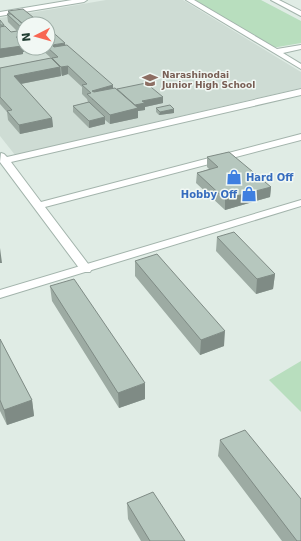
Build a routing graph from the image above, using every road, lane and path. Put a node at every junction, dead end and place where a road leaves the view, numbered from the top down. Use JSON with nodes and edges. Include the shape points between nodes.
{"nodes":[{"id":1,"x":84,"y":0,"type":"edge"},
{"id":2,"x":189,"y":0,"type":"edge"},
{"id":3,"x":274,"y":0,"type":"edge"},
{"id":4,"x":0,"y":14,"type":"edge"},
{"id":5,"x":301,"y":14,"type":"edge"},
{"id":6,"x":301,"y":48,"type":"edge"},
{"id":7,"x":276,"y":52,"type":"junction"},
{"id":8,"x":301,"y":67,"type":"edge"},
{"id":9,"x":301,"y":92,"type":"edge"},
{"id":10,"x":301,"y":137,"type":"edge"},
{"id":11,"x":2,"y":158,"type":"edge"},
{"id":12,"x":301,"y":203,"type":"edge"},
{"id":13,"x":38,"y":206,"type":"junction"},
{"id":14,"x":86,"y":269,"type":"junction"},
{"id":15,"x":0,"y":294,"type":"edge"}],
"edges":[{"from":1,"to":4,"type":"street"},
{"from":2,"to":7,"type":"street"},
{"from":3,"to":5,"type":"street"},
{"from":6,"to":7,"type":"street"},
{"from":7,"to":8,"type":"street"},
{"from":9,"to":11,"type":"street"},
{"from":10,"to":13,"type":"street"},
{"from":11,"to":13,"type":"street"},
{"from":12,"to":14,"type":"street"},
{"from":13,"to":14,"type":"street"},
{"from":14,"to":15,"type":"street"}]}
